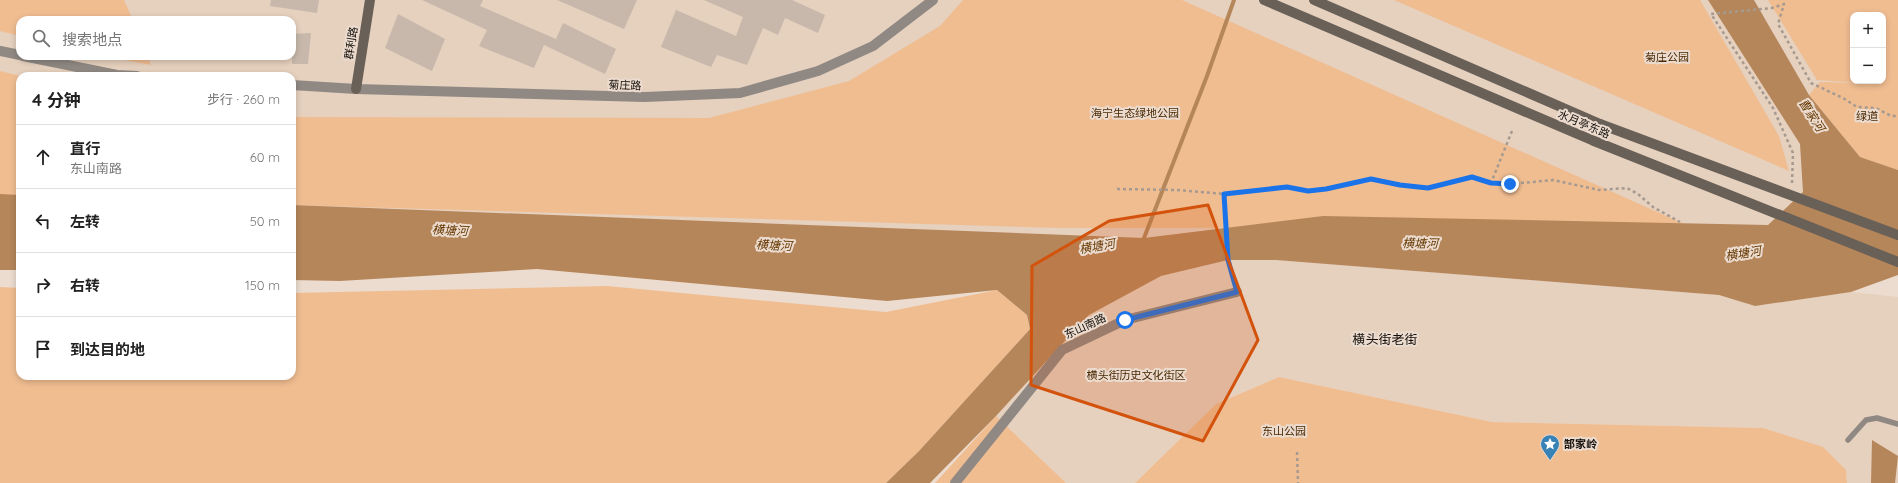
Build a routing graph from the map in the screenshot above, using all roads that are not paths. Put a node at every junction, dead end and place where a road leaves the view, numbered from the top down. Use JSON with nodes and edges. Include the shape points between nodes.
{"nodes":[{"id":1,"x":370,"y":0,"type":"edge"},
{"id":2,"x":933,"y":0,"type":"edge"},
{"id":3,"x":1314,"y":0,"type":"edge"},
{"id":4,"x":1266,"y":1,"type":"edge"},
{"id":5,"x":0,"y":51,"type":"edge"},
{"id":6,"x":16,"y":55,"type":"edge"},
{"id":7,"x":41,"y":60,"type":"edge"},
{"id":8,"x":102,"y":72,"type":"edge"},
{"id":9,"x":296,"y":85,"type":"edge"},
{"id":10,"x":356,"y":89,"type":"junction"},
{"id":11,"x":1898,"y":235,"type":"edge"},
{"id":12,"x":1898,"y":262,"type":"edge"},
{"id":13,"x":1237,"y":292,"type":"road end"},
{"id":14,"x":1898,"y":424,"type":"edge"},
{"id":15,"x":1848,"y":440,"type":"dead end"},
{"id":16,"x":955,"y":483,"type":"edge"}],
"edges":[{"from":1,"to":10,"type":"main road","name":"群利路"},
{"from":2,"to":10,"type":"street","name":"菊庄路","via":[[872,46],[818,71],[740,93],[644,98]]},
{"from":3,"to":11,"type":"main road","name":"水月亭东路","bridge":true,"via":[[1600,124]]},
{"from":4,"to":12,"type":"main road","name":"水月亭东路","bridge":true,"via":[[1594,141]]},
{"from":5,"to":6,"type":"street"},
{"from":7,"to":8,"type":"street"},
{"from":9,"to":10,"type":"street","name":"菊庄路"},
{"from":13,"to":16,"type":"street","name":"东山南路","via":[[1125,320],[1062,350]]},
{"from":14,"to":15,"type":"lane","via":[[1877,418],[1866,420]]}]}
